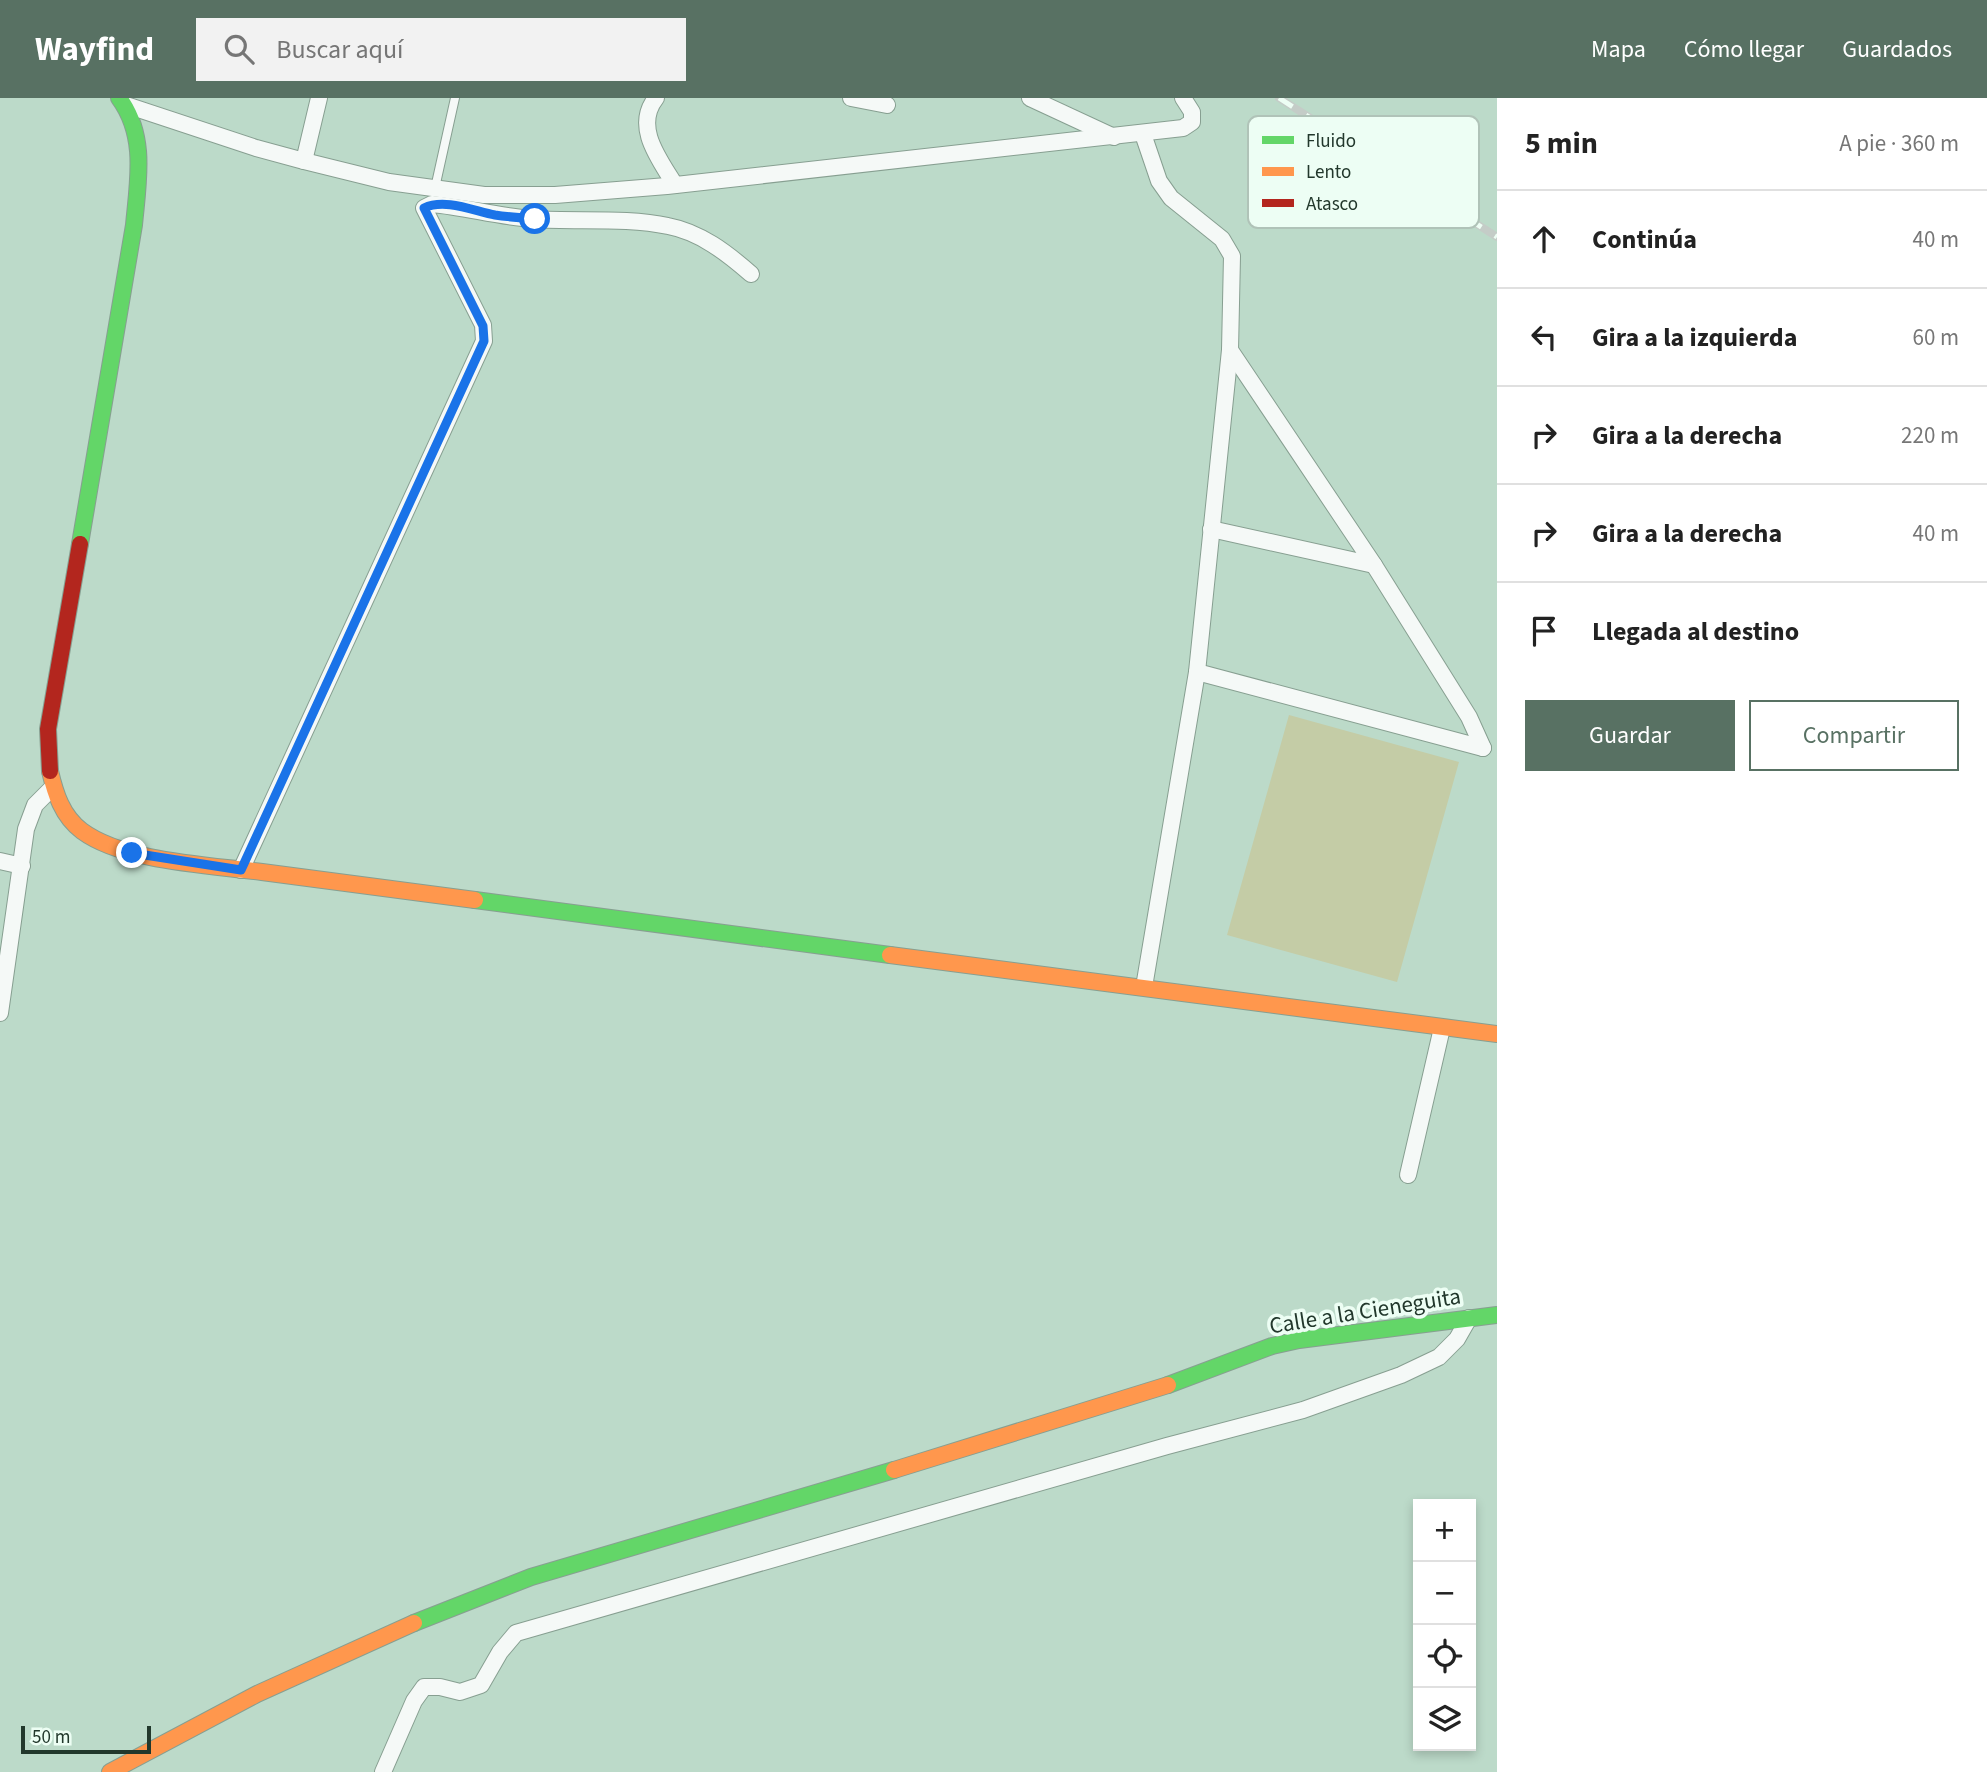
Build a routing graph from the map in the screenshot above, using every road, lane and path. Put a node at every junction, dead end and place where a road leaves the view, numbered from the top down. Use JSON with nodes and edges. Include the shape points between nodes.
{"nodes":[{"id":1,"x":319,"y":98,"type":"edge"},
{"id":2,"x":455,"y":98,"type":"edge"},
{"id":3,"x":656,"y":98,"type":"edge"},
{"id":4,"x":851,"y":98,"type":"edge"},
{"id":5,"x":1030,"y":98,"type":"edge"},
{"id":6,"x":1183,"y":98,"type":"edge"},
{"id":7,"x":123,"y":102,"type":"edge"},
{"id":8,"x":887,"y":105,"type":"dead end"},
{"id":9,"x":1143,"y":134,"type":"junction"},
{"id":10,"x":1115,"y":137,"type":"junction"},
{"id":11,"x":304,"y":160,"type":"junction"},
{"id":12,"x":675,"y":185,"type":"junction"},
{"id":13,"x":435,"y":188,"type":"junction"},
{"id":14,"x":751,"y":274,"type":"dead end"},
{"id":15,"x":1230,"y":350,"type":"junction"},
{"id":16,"x":1210,"y":529,"type":"junction"},
{"id":17,"x":1374,"y":565,"type":"junction"},
{"id":18,"x":1197,"y":672,"type":"junction"},
{"id":19,"x":52,"y":788,"type":"junction"},
{"id":20,"x":0,"y":861,"type":"edge"},
{"id":21,"x":22,"y":866,"type":"junction"},
{"id":22,"x":241,"y":870,"type":"junction"},
{"id":23,"x":1144,"y":987,"type":"junction"},
{"id":24,"x":0,"y":1013,"type":"edge"},
{"id":25,"x":1442,"y":1028,"type":"junction"},
{"id":26,"x":1497,"y":1034,"type":"edge"},
{"id":27,"x":1408,"y":1175,"type":"dead end"},
{"id":28,"x":1497,"y":1315,"type":"edge"},
{"id":29,"x":1469,"y":1318,"type":"junction"},
{"id":30,"x":110,"y":1772,"type":"edge"},
{"id":31,"x":383,"y":1772,"type":"edge"}],
"edges":[{"from":1,"to":11,"type":"street"},
{"from":2,"to":13,"type":"lane"},
{"from":3,"to":12,"type":"street","via":[[646,127],[651,146]]},
{"from":4,"to":8,"type":"street"},
{"from":5,"to":10,"type":"street"},
{"from":6,"to":9,"type":"street","via":[[1192,121],[1183,128]]},
{"from":7,"to":11,"type":"street","via":[[244,145]]},
{"from":7,"to":19,"type":"main road","via":[[136,132],[140,161],[134,225],[48,729]]},
{"from":9,"to":10,"type":"street"},
{"from":9,"to":15,"type":"street","via":[[1159,181],[1171,198],[1222,239],[1232,256]]},
{"from":10,"to":12,"type":"street"},
{"from":11,"to":13,"type":"street","via":[[389,182]]},
{"from":12,"to":13,"type":"street","via":[[555,195],[484,195]]},
{"from":14,"to":22,"type":"street","via":[[726,252],[668,226],[498,216],[432,204],[424,208],[483,326],[484,341]]},
{"from":15,"to":16,"type":"street"},
{"from":15,"to":17,"type":"street"},
{"from":16,"to":17,"type":"street"},
{"from":16,"to":18,"type":"street"},
{"from":17,"to":18,"type":"street","via":[[1469,717],[1482,748]]},
{"from":18,"to":23,"type":"street"},
{"from":19,"to":21,"type":"street","via":[[35,805],[26,829]]},
{"from":19,"to":22,"type":"main road","via":[[65,813],[84,834],[107,846]]},
{"from":20,"to":21,"type":"street"},
{"from":21,"to":24,"type":"street"},
{"from":22,"to":23,"type":"main road"},
{"from":23,"to":25,"type":"main road"},
{"from":25,"to":26,"type":"main road"},
{"from":25,"to":27,"type":"street"},
{"from":28,"to":29,"type":"main road","name":"Calle a la Cieneguita"},
{"from":29,"to":30,"type":"main road","name":"Calle a la Cieneguita","via":[[1272,1346],[1083,1412],[531,1577],[399,1629],[257,1694]]},
{"from":29,"to":31,"type":"street","via":[[1439,1357],[1303,1410],[516,1633],[481,1685],[460,1692],[424,1687]]}]}
